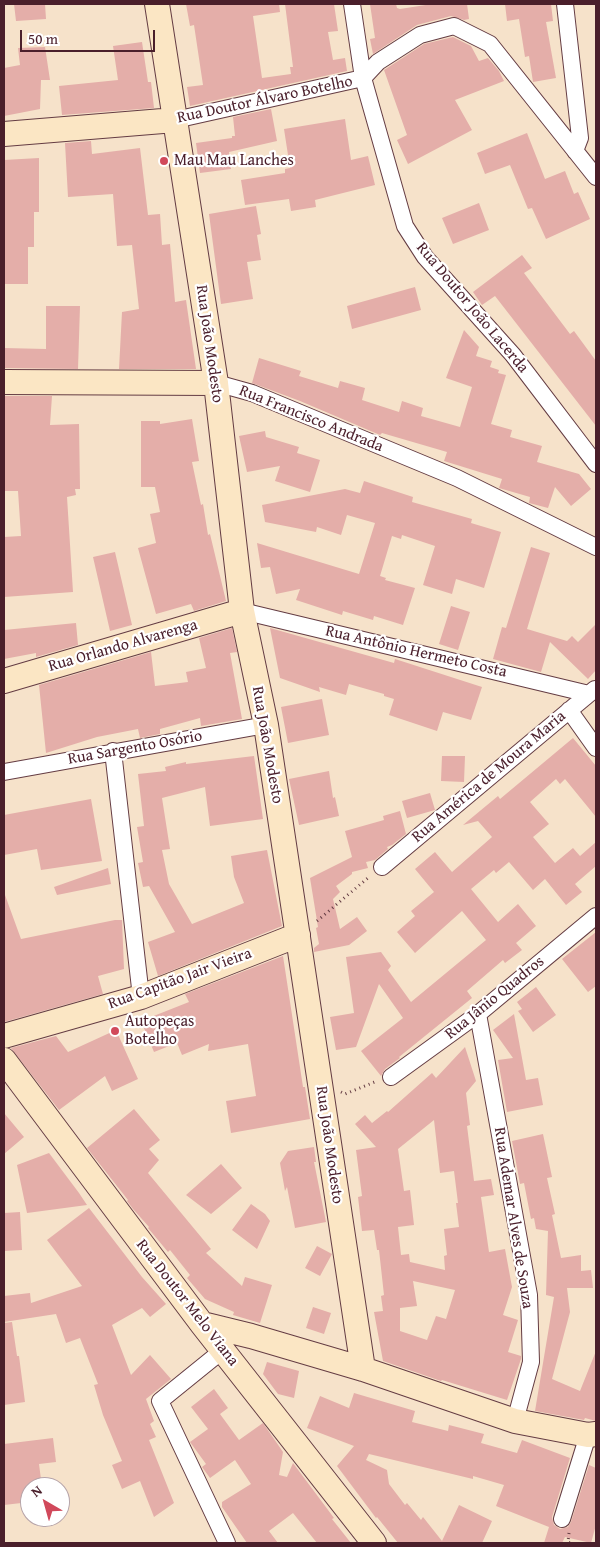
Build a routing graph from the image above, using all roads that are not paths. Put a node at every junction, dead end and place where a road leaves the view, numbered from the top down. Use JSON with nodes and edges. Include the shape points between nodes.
{"nodes":[{"id":1,"x":157,"y":4,"type":"edge"},
{"id":2,"x":352,"y":4,"type":"edge"},
{"id":3,"x":565,"y":4,"type":"edge"},
{"id":4,"x":363,"y":78,"type":"junction"},
{"id":5,"x":176,"y":120,"type":"junction"},
{"id":6,"x":4,"y":134,"type":"edge"},
{"id":7,"x":575,"y":150,"type":"junction"},
{"id":8,"x":596,"y":177,"type":"edge"},
{"id":9,"x":4,"y":382,"type":"edge"},
{"id":10,"x":216,"y":383,"type":"junction"},
{"id":11,"x":596,"y":464,"type":"edge"},
{"id":12,"x":596,"y":547,"type":"edge"},
{"id":13,"x":242,"y":610,"type":"junction"},
{"id":14,"x":4,"y":681,"type":"edge"},
{"id":15,"x":592,"y":691,"type":"edge"},
{"id":16,"x":569,"y":710,"type":"junction"},
{"id":17,"x":266,"y":726,"type":"junction"},
{"id":18,"x":596,"y":748,"type":"edge"},
{"id":19,"x":113,"y":752,"type":"junction"},
{"id":20,"x":4,"y":772,"type":"edge"},
{"id":21,"x":382,"y":867,"type":"road end"},
{"id":22,"x":596,"y":916,"type":"edge"},
{"id":23,"x":298,"y":935,"type":"junction"},
{"id":24,"x":141,"y":997,"type":"junction"},
{"id":25,"x":478,"y":1014,"type":"junction"},
{"id":26,"x":4,"y":1036,"type":"edge"},
{"id":27,"x":4,"y":1060,"type":"edge"},
{"id":28,"x":391,"y":1077,"type":"road end"},
{"id":29,"x":202,"y":1324,"type":"junction"},
{"id":30,"x":251,"y":1336,"type":"junction"},
{"id":31,"x":223,"y":1350,"type":"junction"},
{"id":32,"x":363,"y":1369,"type":"junction"},
{"id":33,"x":515,"y":1421,"type":"junction"},
{"id":34,"x":592,"y":1434,"type":"edge"},
{"id":35,"x":562,"y":1519,"type":"dead end"},
{"id":36,"x":228,"y":1543,"type":"edge"},
{"id":37,"x":374,"y":1543,"type":"edge"}],
"edges":[{"from":1,"to":5,"type":"main road","name":"Rua João Modesto"},
{"from":2,"to":4,"type":"street","name":"Rua Doutor João Lacerda"},
{"from":3,"to":7,"type":"street","via":[[580,138]]},
{"from":4,"to":5,"type":"street","name":"Rua Doutor Álvaro Botelho"},
{"from":4,"to":7,"type":"street","name":"Rua Doutor Álvaro Botelho","via":[[378,62],[420,36],[454,26],[490,44]]},
{"from":4,"to":11,"type":"street","name":"Rua Doutor João Lacerda","via":[[405,226],[425,257],[513,355]]},
{"from":5,"to":6,"type":"main road","name":"Rua Doutor Álvaro Botelho"},
{"from":5,"to":10,"type":"main road","name":"Rua João Modesto"},
{"from":7,"to":8,"type":"street","name":"Rua Doutor Álvaro Botelho"},
{"from":9,"to":10,"type":"main road","name":"Rua Francisco Andrada"},
{"from":10,"to":12,"type":"street","name":"Rua Francisco Andrada","via":[[252,393],[457,478]]},
{"from":10,"to":13,"type":"main road","name":"Rua João Modesto"},
{"from":13,"to":14,"type":"main road","name":"Rua Orlando Alvarenga"},
{"from":13,"to":15,"type":"street","name":"Rua Antônio Hermeto Costa"},
{"from":13,"to":17,"type":"main road","name":"Rua João Modesto"},
{"from":15,"to":16,"type":"street","name":"Rua América de Moura Maria"},
{"from":16,"to":18,"type":"street"},
{"from":16,"to":21,"type":"street","name":"Rua América de Moura Maria"},
{"from":17,"to":19,"type":"street","name":"Rua Sargento Osório"},
{"from":17,"to":23,"type":"main road","name":"Rua João Modesto"},
{"from":19,"to":20,"type":"street","name":"Rua Sargento Osório"},
{"from":19,"to":24,"type":"street"},
{"from":22,"to":25,"type":"street","name":"Rua Jânio Quadros"},
{"from":23,"to":24,"type":"main road","name":"Rua Capitão Jair Vieira"},
{"from":23,"to":32,"type":"main road","name":"Rua João Modesto"},
{"from":24,"to":26,"type":"main road","name":"Rua Capitão Jair Vieira"},
{"from":25,"to":28,"type":"street","name":"Rua Jânio Quadros"},
{"from":25,"to":33,"type":"street","name":"Rua Ademar Alves de Souza","via":[[529,1295],[531,1362]]},
{"from":27,"to":29,"type":"main road","name":"Rua Doutor Melo Viana"},
{"from":29,"to":30,"type":"main road"},
{"from":29,"to":31,"type":"main road","name":"Rua Doutor Melo Viana"},
{"from":30,"to":31,"type":"main road","via":[[237,1339]]},
{"from":30,"to":32,"type":"main road"},
{"from":31,"to":36,"type":"street","via":[[160,1401]]},
{"from":31,"to":37,"type":"main road","name":"Rua Doutor Melo Viana"},
{"from":32,"to":33,"type":"main road"},
{"from":33,"to":34,"type":"main road"},
{"from":34,"to":35,"type":"street"}]}
